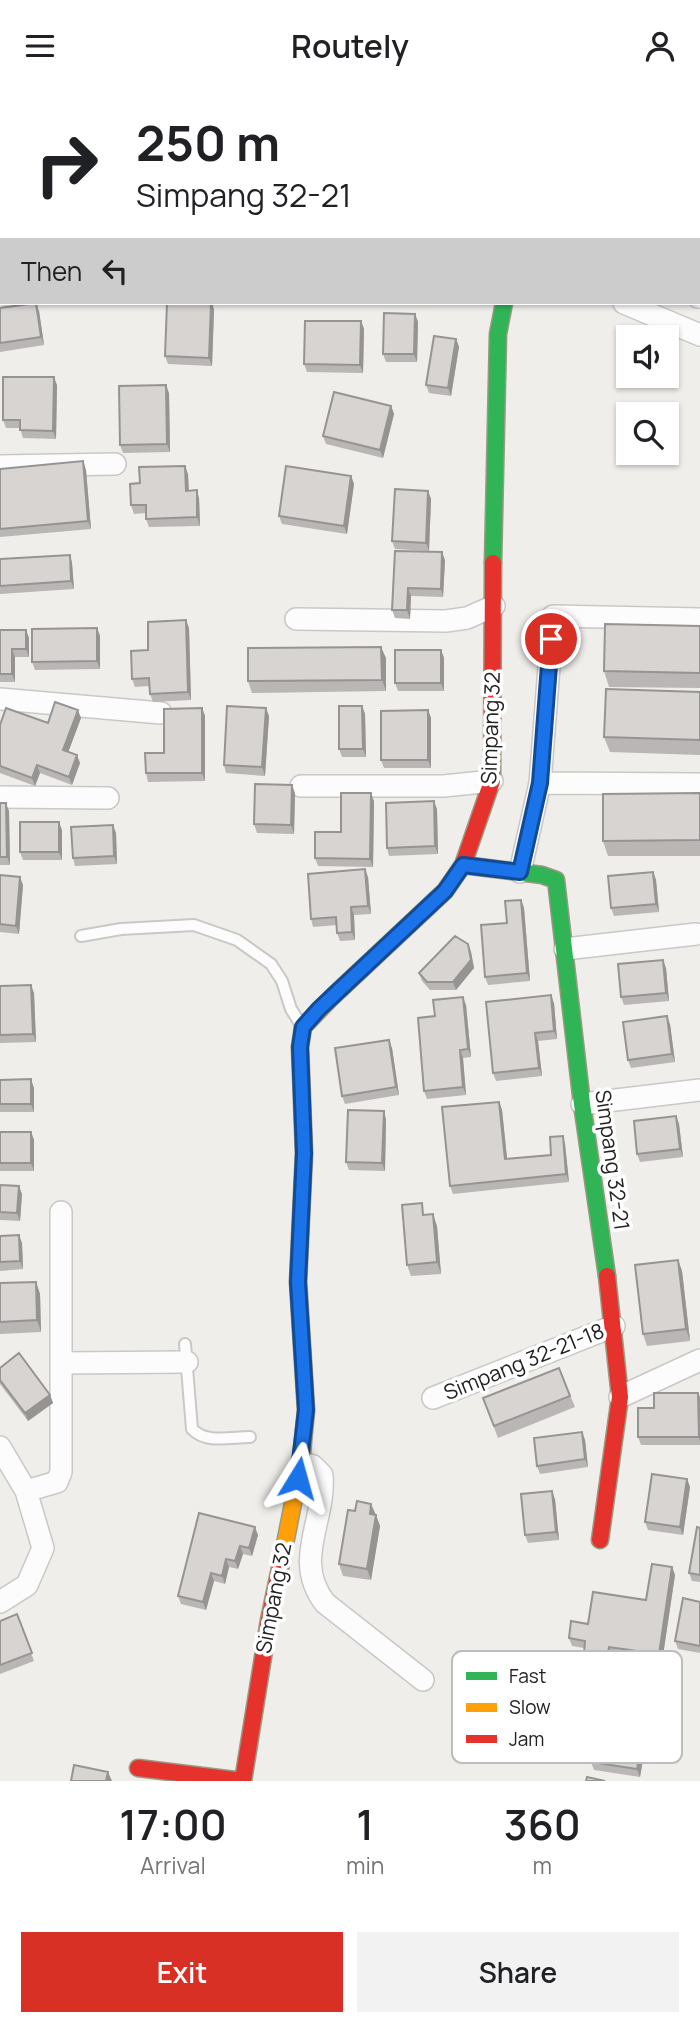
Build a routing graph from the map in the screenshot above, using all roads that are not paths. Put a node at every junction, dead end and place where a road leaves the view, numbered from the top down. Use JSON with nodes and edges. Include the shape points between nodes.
{"nodes":[{"id":1,"x":503,"y":305,"type":"edge"},
{"id":2,"x":629,"y":305,"type":"edge"},
{"id":3,"x":700,"y":335,"type":"edge"},
{"id":4,"x":115,"y":464,"type":"dead end"},
{"id":5,"x":0,"y":466,"type":"edge"},
{"id":6,"x":494,"y":606,"type":"junction"},
{"id":7,"x":296,"y":619,"type":"dead end"},
{"id":8,"x":700,"y":619,"type":"edge"},
{"id":9,"x":0,"y":699,"type":"edge"},
{"id":10,"x":161,"y":713,"type":"edge"},
{"id":11,"x":492,"y":781,"type":"junction"},
{"id":12,"x":540,"y":783,"type":"junction"},
{"id":13,"x":700,"y":784,"type":"edge"},
{"id":14,"x":301,"y":786,"type":"dead end"},
{"id":15,"x":0,"y":797,"type":"edge"},
{"id":16,"x":108,"y":798,"type":"dead end"},
{"id":17,"x":463,"y":865,"type":"junction"},
{"id":18,"x":520,"y":872,"type":"junction"},
{"id":19,"x":696,"y":934,"type":"dead end"},
{"id":20,"x":80,"y":936,"type":"dead end"},
{"id":21,"x":565,"y":949,"type":"junction"},
{"id":22,"x":303,"y":1027,"type":"junction"},
{"id":23,"x":700,"y":1090,"type":"edge"},
{"id":24,"x":583,"y":1104,"type":"junction"},
{"id":25,"x":61,"y":1212,"type":"dead end"},
{"id":26,"x":614,"y":1326,"type":"junction"},
{"id":27,"x":186,"y":1353,"type":"joint"},
{"id":28,"x":700,"y":1360,"type":"edge"},
{"id":29,"x":61,"y":1363,"type":"junction"},
{"id":30,"x":620,"y":1397,"type":"junction"},
{"id":31,"x":433,"y":1398,"type":"dead end"},
{"id":32,"x":250,"y":1437,"type":"dead end"},
{"id":33,"x":0,"y":1447,"type":"edge"},
{"id":34,"x":301,"y":1463,"type":"junction"},
{"id":35,"x":26,"y":1491,"type":"junction"},
{"id":36,"x":600,"y":1540,"type":"dead end"},
{"id":37,"x":0,"y":1602,"type":"edge"},
{"id":38,"x":423,"y":1680,"type":"dead end"},
{"id":39,"x":138,"y":1768,"type":"dead end"},
{"id":40,"x":243,"y":1781,"type":"edge"}],
"edges":[{"from":1,"to":6,"type":"street","name":"Simpang 32","via":[[498,334]]},
{"from":2,"to":3,"type":"street"},
{"from":4,"to":5,"type":"street"},
{"from":6,"to":7,"type":"street","via":[[446,621]]},
{"from":6,"to":11,"type":"street","name":"Simpang 32"},
{"from":8,"to":12,"type":"street","via":[[553,615]]},
{"from":9,"to":10,"type":"street"},
{"from":11,"to":14,"type":"street","via":[[444,786]]},
{"from":11,"to":17,"type":"street","name":"Simpang 32"},
{"from":12,"to":13,"type":"street"},
{"from":12,"to":18,"type":"street"},
{"from":15,"to":16,"type":"street"},
{"from":17,"to":18,"type":"street","name":"Simpang 32-21"},
{"from":17,"to":22,"type":"street","name":"Simpang 32","via":[[445,891]]},
{"from":18,"to":21,"type":"street","name":"Simpang 32-21","via":[[556,880]]},
{"from":19,"to":21,"type":"street"},
{"from":20,"to":22,"type":"lane","via":[[194,925],[237,940],[271,964]]},
{"from":21,"to":24,"type":"street","name":"Simpang 32-21"},
{"from":22,"to":34,"type":"street","name":"Simpang 32","via":[[298,1282],[306,1410]]},
{"from":23,"to":24,"type":"street"},
{"from":24,"to":26,"type":"street","name":"Simpang 32-21"},
{"from":25,"to":29,"type":"street"},
{"from":26,"to":30,"type":"street","name":"Simpang 32-21"},
{"from":26,"to":31,"type":"street","name":"Simpang 32-21-18"},
{"from":27,"to":29,"type":"street"},
{"from":27,"to":32,"type":"lane","via":[[192,1429],[208,1438]]},
{"from":28,"to":30,"type":"street"},
{"from":29,"to":35,"type":"street","via":[[61,1472],[57,1482]]},
{"from":30,"to":36,"type":"street","name":"Simpang 32-21"},
{"from":33,"to":35,"type":"street"},
{"from":34,"to":38,"type":"street","via":[[322,1475],[310,1549],[315,1591]]},
{"from":34,"to":40,"type":"street","name":"Simpang 32"},
{"from":35,"to":37,"type":"street","via":[[43,1548],[27,1585]]},
{"from":39,"to":40,"type":"street"}]}
